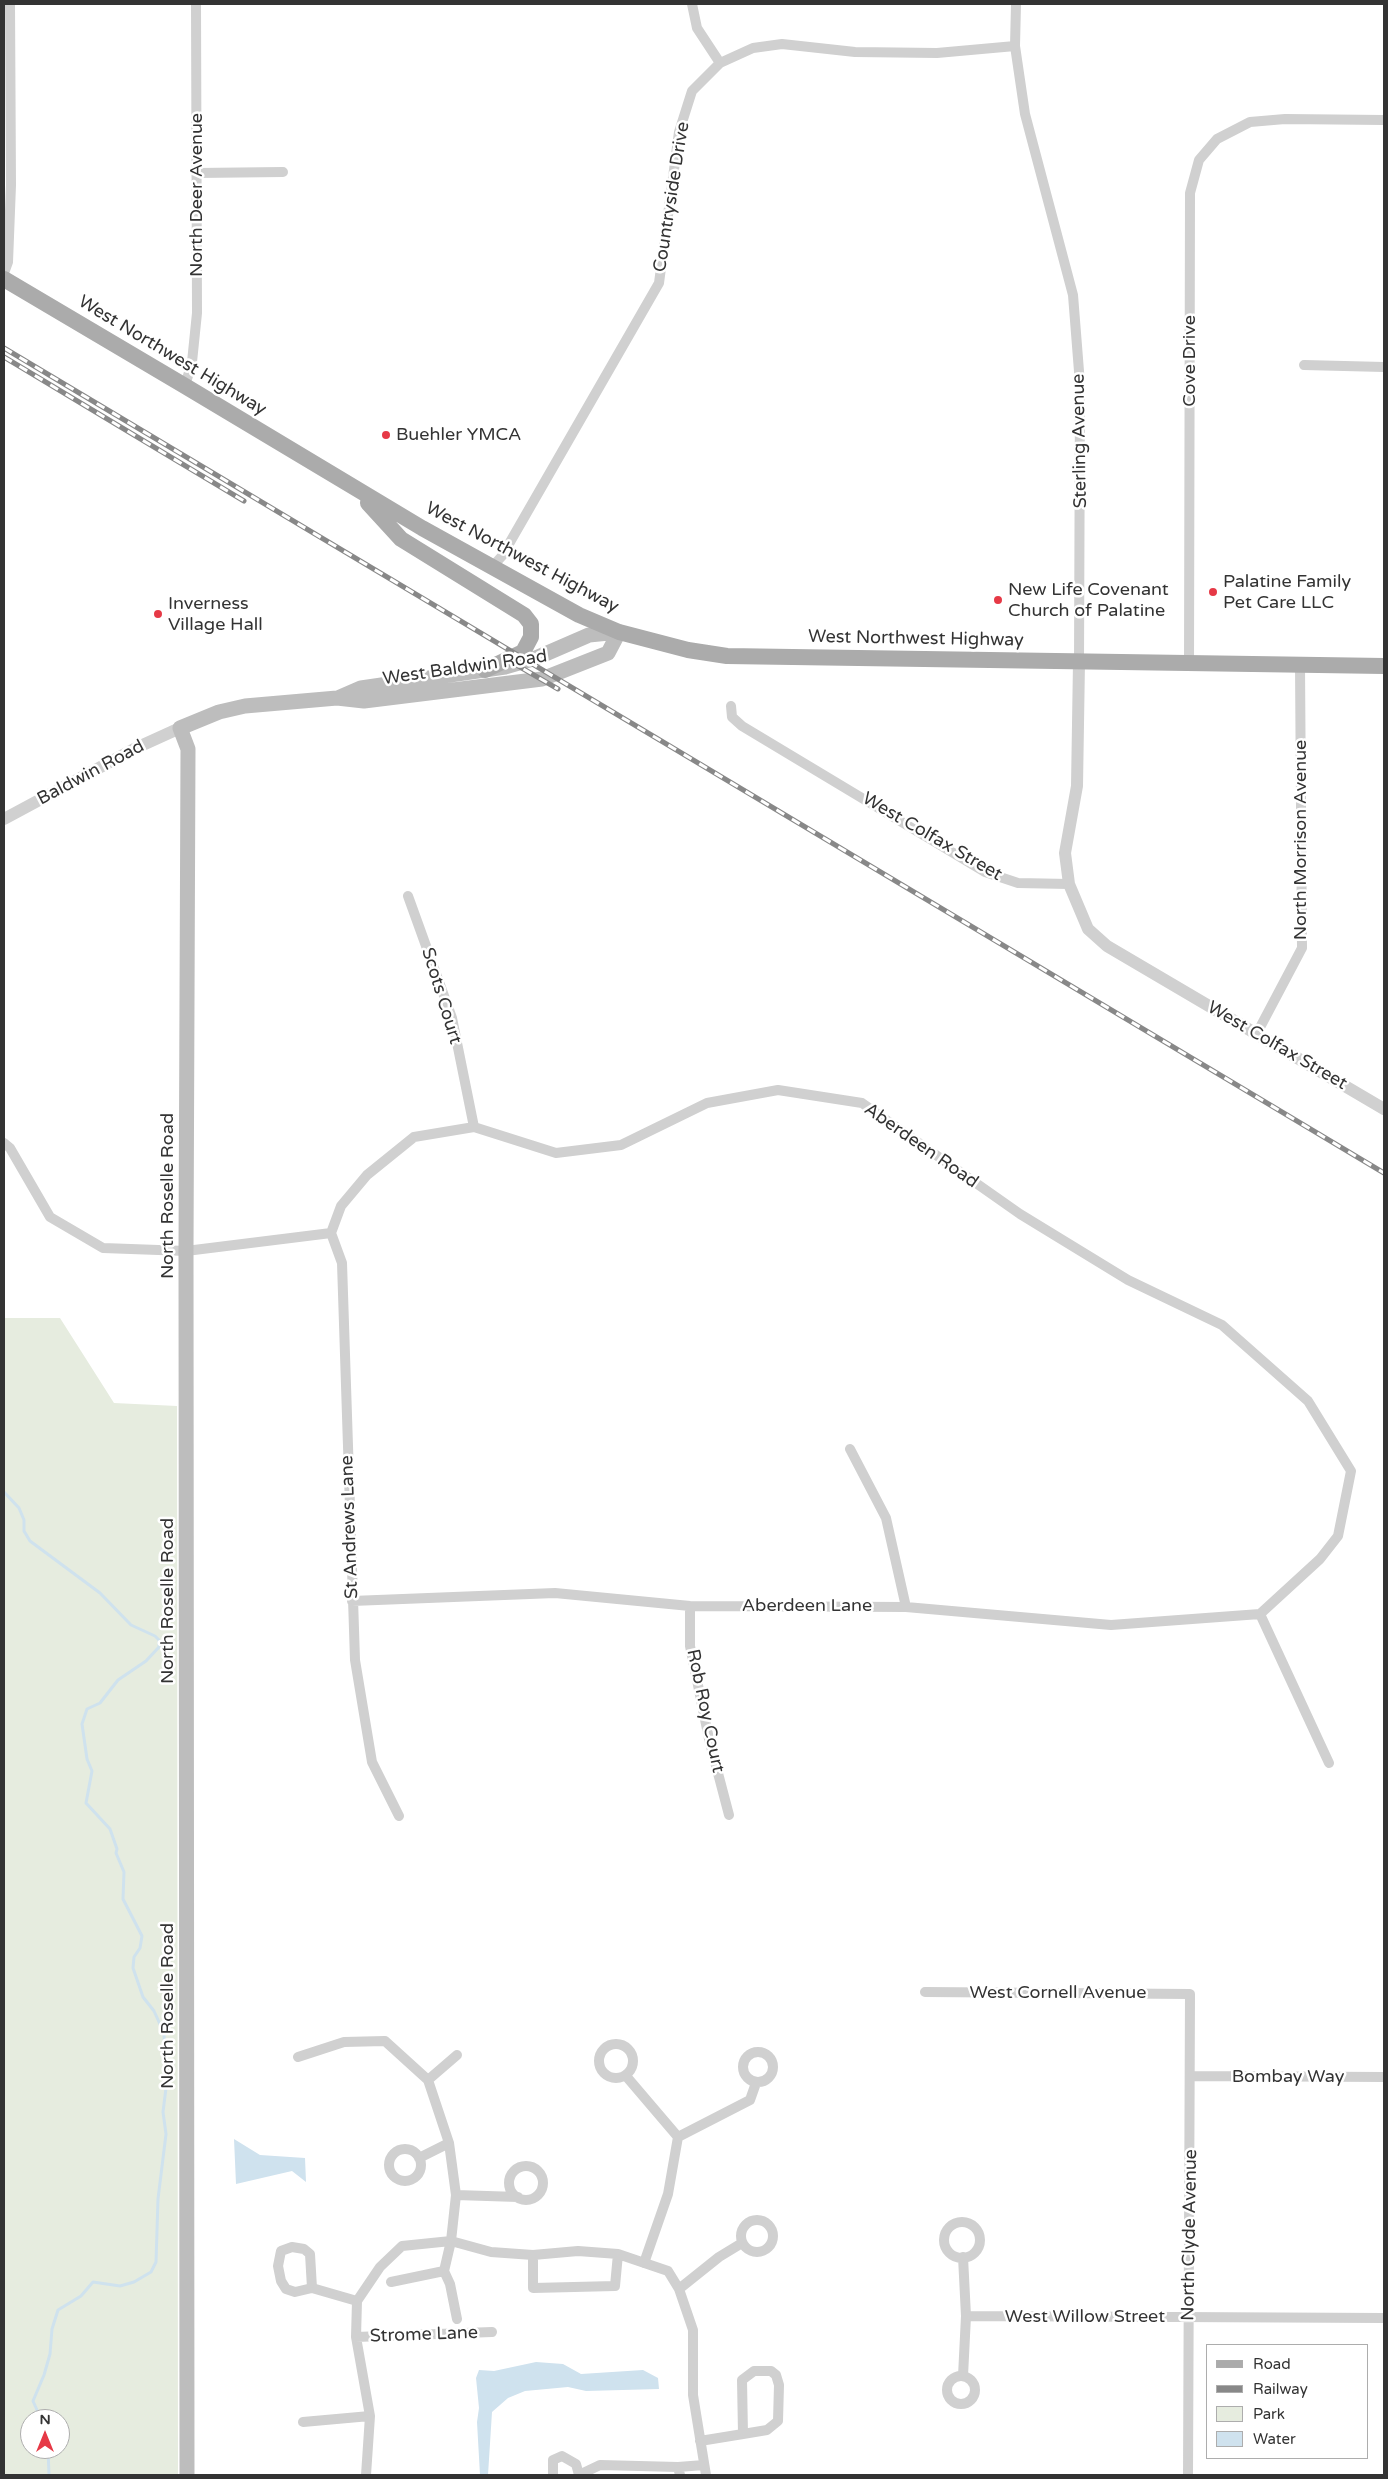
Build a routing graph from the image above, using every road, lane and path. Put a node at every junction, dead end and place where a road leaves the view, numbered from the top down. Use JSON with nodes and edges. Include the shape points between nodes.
{"nodes":[{"id":1,"x":10,"y":4,"type":"edge"},
{"id":2,"x":196,"y":4,"type":"edge"},
{"id":3,"x":692,"y":4,"type":"edge"},
{"id":4,"x":1016,"y":4,"type":"edge"},
{"id":5,"x":1015,"y":46,"type":"junction"},
{"id":6,"x":720,"y":63,"type":"junction"},
{"id":7,"x":1384,"y":120,"type":"edge"},
{"id":8,"x":283,"y":172,"type":"dead end"},
{"id":9,"x":197,"y":173,"type":"junction"},
{"id":10,"x":4,"y":273,"type":"edge"},
{"id":11,"x":4,"y":279,"type":"edge"},
{"id":12,"x":1304,"y":365,"type":"dead end"},
{"id":13,"x":1384,"y":367,"type":"edge"},
{"id":14,"x":185,"y":386,"type":"junction"},
{"id":15,"x":357,"y":491,"type":"junction"},
{"id":16,"x":492,"y":567,"type":"junction"},
{"id":17,"x":619,"y":632,"type":"junction"},
{"id":18,"x":1078,"y":662,"type":"junction"},
{"id":19,"x":1189,"y":663,"type":"junction"},
{"id":20,"x":1300,"y":665,"type":"junction"},
{"id":21,"x":1384,"y":666,"type":"edge"},
{"id":22,"x":485,"y":670,"type":"junction"},
{"id":23,"x":337,"y":698,"type":"junction"},
{"id":24,"x":731,"y":706,"type":"dead end"},
{"id":25,"x":180,"y":728,"type":"junction"},
{"id":26,"x":4,"y":819,"type":"edge"},
{"id":27,"x":1069,"y":884,"type":"junction"},
{"id":28,"x":408,"y":896,"type":"dead end"},
{"id":29,"x":1256,"y":1035,"type":"junction"},
{"id":30,"x":1384,"y":1109,"type":"edge"},
{"id":31,"x":474,"y":1127,"type":"junction"},
{"id":32,"x":4,"y":1143,"type":"edge"},
{"id":33,"x":332,"y":1233,"type":"junction"},
{"id":34,"x":186,"y":1251,"type":"junction"},
{"id":35,"x":850,"y":1449,"type":"dead end"},
{"id":36,"x":352,"y":1601,"type":"junction"},
{"id":37,"x":690,"y":1606,"type":"junction"},
{"id":38,"x":906,"y":1607,"type":"junction"},
{"id":39,"x":1260,"y":1614,"type":"junction"},
{"id":40,"x":1329,"y":1762,"type":"dead end"},
{"id":41,"x":729,"y":1815,"type":"dead end"},
{"id":42,"x":399,"y":1816,"type":"dead end"},
{"id":43,"x":925,"y":1992,"type":"dead end"},
{"id":44,"x":1190,"y":1994,"type":"joint"},
{"id":45,"x":457,"y":2055,"type":"dead end"},
{"id":46,"x":298,"y":2057,"type":"dead end"},
{"id":47,"x":626,"y":2076,"type":"dead end"},
{"id":48,"x":1192,"y":2076,"type":"junction"},
{"id":49,"x":1384,"y":2077,"type":"edge"},
{"id":50,"x":428,"y":2080,"type":"junction"},
{"id":51,"x":756,"y":2083,"type":"dead end"},
{"id":52,"x":678,"y":2136,"type":"junction"},
{"id":53,"x":449,"y":2144,"type":"junction"},
{"id":54,"x":419,"y":2158,"type":"dead end"},
{"id":55,"x":456,"y":2196,"type":"junction"},
{"id":56,"x":518,"y":2198,"type":"dead end"},
{"id":57,"x":451,"y":2241,"type":"junction"},
{"id":58,"x":742,"y":2243,"type":"dead end"},
{"id":59,"x":618,"y":2254,"type":"junction"},
{"id":60,"x":533,"y":2255,"type":"junction"},
{"id":61,"x":963,"y":2257,"type":"dead end"},
{"id":62,"x":644,"y":2263,"type":"junction"},
{"id":63,"x":444,"y":2271,"type":"junction"},
{"id":64,"x":391,"y":2282,"type":"dead end"},
{"id":65,"x":312,"y":2288,"type":"junction"},
{"id":66,"x":679,"y":2289,"type":"junction"},
{"id":67,"x":357,"y":2301,"type":"junction"},
{"id":68,"x":966,"y":2316,"type":"junction"},
{"id":69,"x":1188,"y":2318,"type":"junction"},
{"id":70,"x":1384,"y":2318,"type":"edge"},
{"id":71,"x":457,"y":2319,"type":"dead end"},
{"id":72,"x":492,"y":2332,"type":"dead end"},
{"id":73,"x":356,"y":2337,"type":"junction"},
{"id":74,"x":963,"y":2376,"type":"dead end"},
{"id":75,"x":370,"y":2416,"type":"junction"},
{"id":76,"x":303,"y":2422,"type":"dead end"},
{"id":77,"x":743,"y":2434,"type":"junction"},
{"id":78,"x":700,"y":2442,"type":"junction"},
{"id":79,"x":705,"y":2470,"type":"edge"},
{"id":80,"x":679,"y":2471,"type":"edge"},
{"id":81,"x":187,"y":2475,"type":"edge"},
{"id":82,"x":366,"y":2475,"type":"edge"},
{"id":83,"x":553,"y":2475,"type":"edge"},
{"id":84,"x":579,"y":2475,"type":"edge"},
{"id":85,"x":1188,"y":2475,"type":"edge"}],
"edges":[{"from":1,"to":10,"type":"street","via":[[11,185],[8,262]]},
{"from":2,"to":9,"type":"street","name":"North Deer Avenue"},
{"from":3,"to":6,"type":"street","via":[[697,28]]},
{"from":4,"to":5,"type":"street","name":"Sterling Avenue"},
{"from":5,"to":6,"type":"street","name":"Countryside Drive","via":[[937,54],[855,52],[782,44],[752,48]]},
{"from":5,"to":18,"type":"street","name":"Sterling Avenue","via":[[1025,114],[1073,294],[1080,384]]},
{"from":6,"to":16,"type":"street","name":"Countryside Drive","via":[[692,91],[679,132],[659,283],[502,556]]},
{"from":7,"to":19,"type":"street","name":"Cove Drive","via":[[1250,122],[1217,139],[1199,160],[1190,194]]},
{"from":8,"to":9,"type":"street"},
{"from":9,"to":14,"type":"street","name":"North Deer Avenue","via":[[197,313],[192,362]]},
{"from":11,"to":14,"type":"main road","name":"West Northwest Highway"},
{"from":12,"to":13,"type":"street"},
{"from":14,"to":15,"type":"main road","name":"West Northwest Highway"},
{"from":15,"to":16,"type":"main road","name":"West Northwest Highway"},
{"from":15,"to":22,"type":"main road","via":[[401,539],[524,615],[531,624],[531,637],[523,652]]},
{"from":16,"to":17,"type":"main road","name":"West Northwest Highway","via":[[579,615]]},
{"from":17,"to":18,"type":"main road","name":"West Northwest Highway","via":[[688,650],[727,656]]},
{"from":17,"to":22,"type":"main road","name":"West Baldwin Road","via":[[590,635],[527,662]]},
{"from":17,"to":23,"type":"main road","name":"West Baldwin Road","via":[[608,653],[542,680],[364,701]]},
{"from":18,"to":19,"type":"main road","name":"West Northwest Highway"},
{"from":18,"to":27,"type":"street","name":"Sterling Avenue","via":[[1077,786],[1065,853]]},
{"from":19,"to":20,"type":"main road","name":"West Northwest Highway"},
{"from":20,"to":21,"type":"main road","name":"West Northwest Highway"},
{"from":20,"to":29,"type":"street","name":"North Morrison Avenue","via":[[1302,948]]},
{"from":22,"to":23,"type":"main road","name":"West Baldwin Road","via":[[361,688]]},
{"from":23,"to":25,"type":"main road","name":"West Baldwin Road","via":[[245,706]]},
{"from":24,"to":27,"type":"street","name":"West Colfax Street","via":[[732,717],[742,726],[985,872],[1018,883]]},
{"from":25,"to":26,"type":"street","name":"Baldwin Road"},
{"from":25,"to":34,"type":"main road","name":"North Roselle Road","via":[[188,749]]},
{"from":27,"to":29,"type":"street","name":"West Colfax Street","via":[[1088,929],[1107,946]]},
{"from":28,"to":31,"type":"street","name":"Scots Court","via":[[452,1018]]},
{"from":29,"to":30,"type":"street","name":"West Colfax Street"},
{"from":31,"to":33,"type":"street","name":"Aberdeen Road","via":[[414,1138],[367,1175],[341,1206]]},
{"from":31,"to":39,"type":"street","name":"Aberdeen Road","via":[[556,1153],[621,1145],[707,1103],[778,1090],[862,1103],[1020,1214],[1128,1280],[1222,1325],[1308,1401],[1351,1471],[1338,1536],[1320,1559]]},
{"from":32,"to":34,"type":"street","via":[[50,1217],[103,1248]]},
{"from":33,"to":34,"type":"street"},
{"from":33,"to":36,"type":"street","name":"St Andrews Lane","via":[[342,1263]]},
{"from":34,"to":81,"type":"main road","name":"North Roselle Road"},
{"from":35,"to":38,"type":"street","via":[[886,1518]]},
{"from":36,"to":37,"type":"street","name":"Aberdeen Lane","via":[[554,1593]]},
{"from":36,"to":42,"type":"street","name":"St Andrews Lane","via":[[355,1660],[368,1748]]},
{"from":37,"to":38,"type":"street","name":"Aberdeen Lane"},
{"from":37,"to":41,"type":"street","name":"Rob Roy Court","via":[[690,1646]]},
{"from":38,"to":39,"type":"street","name":"Aberdeen Lane","via":[[1111,1625]]},
{"from":39,"to":40,"type":"street"},
{"from":43,"to":44,"type":"street","name":"West Cornell Avenue"},
{"from":44,"to":48,"type":"street","name":"North Clyde Avenue"},
{"from":45,"to":50,"type":"street"},
{"from":46,"to":50,"type":"street","via":[[344,2042],[385,2041]]},
{"from":47,"to":52,"type":"street"},
{"from":48,"to":49,"type":"street","name":"Bombay Way"},
{"from":48,"to":69,"type":"street","name":"North Clyde Avenue"},
{"from":50,"to":53,"type":"street"},
{"from":51,"to":52,"type":"street","via":[[750,2100]]},
{"from":52,"to":62,"type":"street","via":[[668,2194]]},
{"from":53,"to":54,"type":"street"},
{"from":53,"to":55,"type":"street"},
{"from":55,"to":56,"type":"street"},
{"from":55,"to":57,"type":"street"},
{"from":57,"to":60,"type":"street","via":[[491,2252]]},
{"from":57,"to":63,"type":"street"},
{"from":57,"to":67,"type":"street","via":[[402,2246],[380,2267]]},
{"from":58,"to":66,"type":"street"},
{"from":59,"to":60,"type":"street"},
{"from":59,"to":60,"type":"street","via":[[615,2286],[533,2288]]},
{"from":59,"to":62,"type":"street"},
{"from":61,"to":68,"type":"street"},
{"from":62,"to":66,"type":"street","via":[[668,2271]]},
{"from":63,"to":64,"type":"street"},
{"from":63,"to":71,"type":"street"},
{"from":65,"to":65,"type":"street","via":[[310,2254],[292,2247],[281,2252],[278,2266],[286,2289],[295,2292]]},
{"from":65,"to":67,"type":"street"},
{"from":66,"to":78,"type":"street","via":[[693,2330],[693,2395]]},
{"from":67,"to":73,"type":"street"},
{"from":68,"to":69,"type":"street","name":"West Willow Street"},
{"from":68,"to":74,"type":"street"},
{"from":69,"to":70,"type":"street","name":"West Willow Street"},
{"from":69,"to":85,"type":"street","name":"North Clyde Avenue"},
{"from":72,"to":73,"type":"street","name":"Strome Lane"},
{"from":73,"to":75,"type":"street"},
{"from":75,"to":76,"type":"street"},
{"from":75,"to":82,"type":"street"},
{"from":77,"to":77,"type":"street","via":[[767,2430],[778,2421],[779,2385],[771,2371],[754,2371],[742,2380]]},
{"from":77,"to":78,"type":"street"},
{"from":78,"to":79,"type":"street"},
{"from":79,"to":80,"type":"street"},
{"from":80,"to":84,"type":"street","via":[[600,2464]]},
{"from":83,"to":84,"type":"street","via":[[554,2460],[562,2456],[576,2464]]}]}
